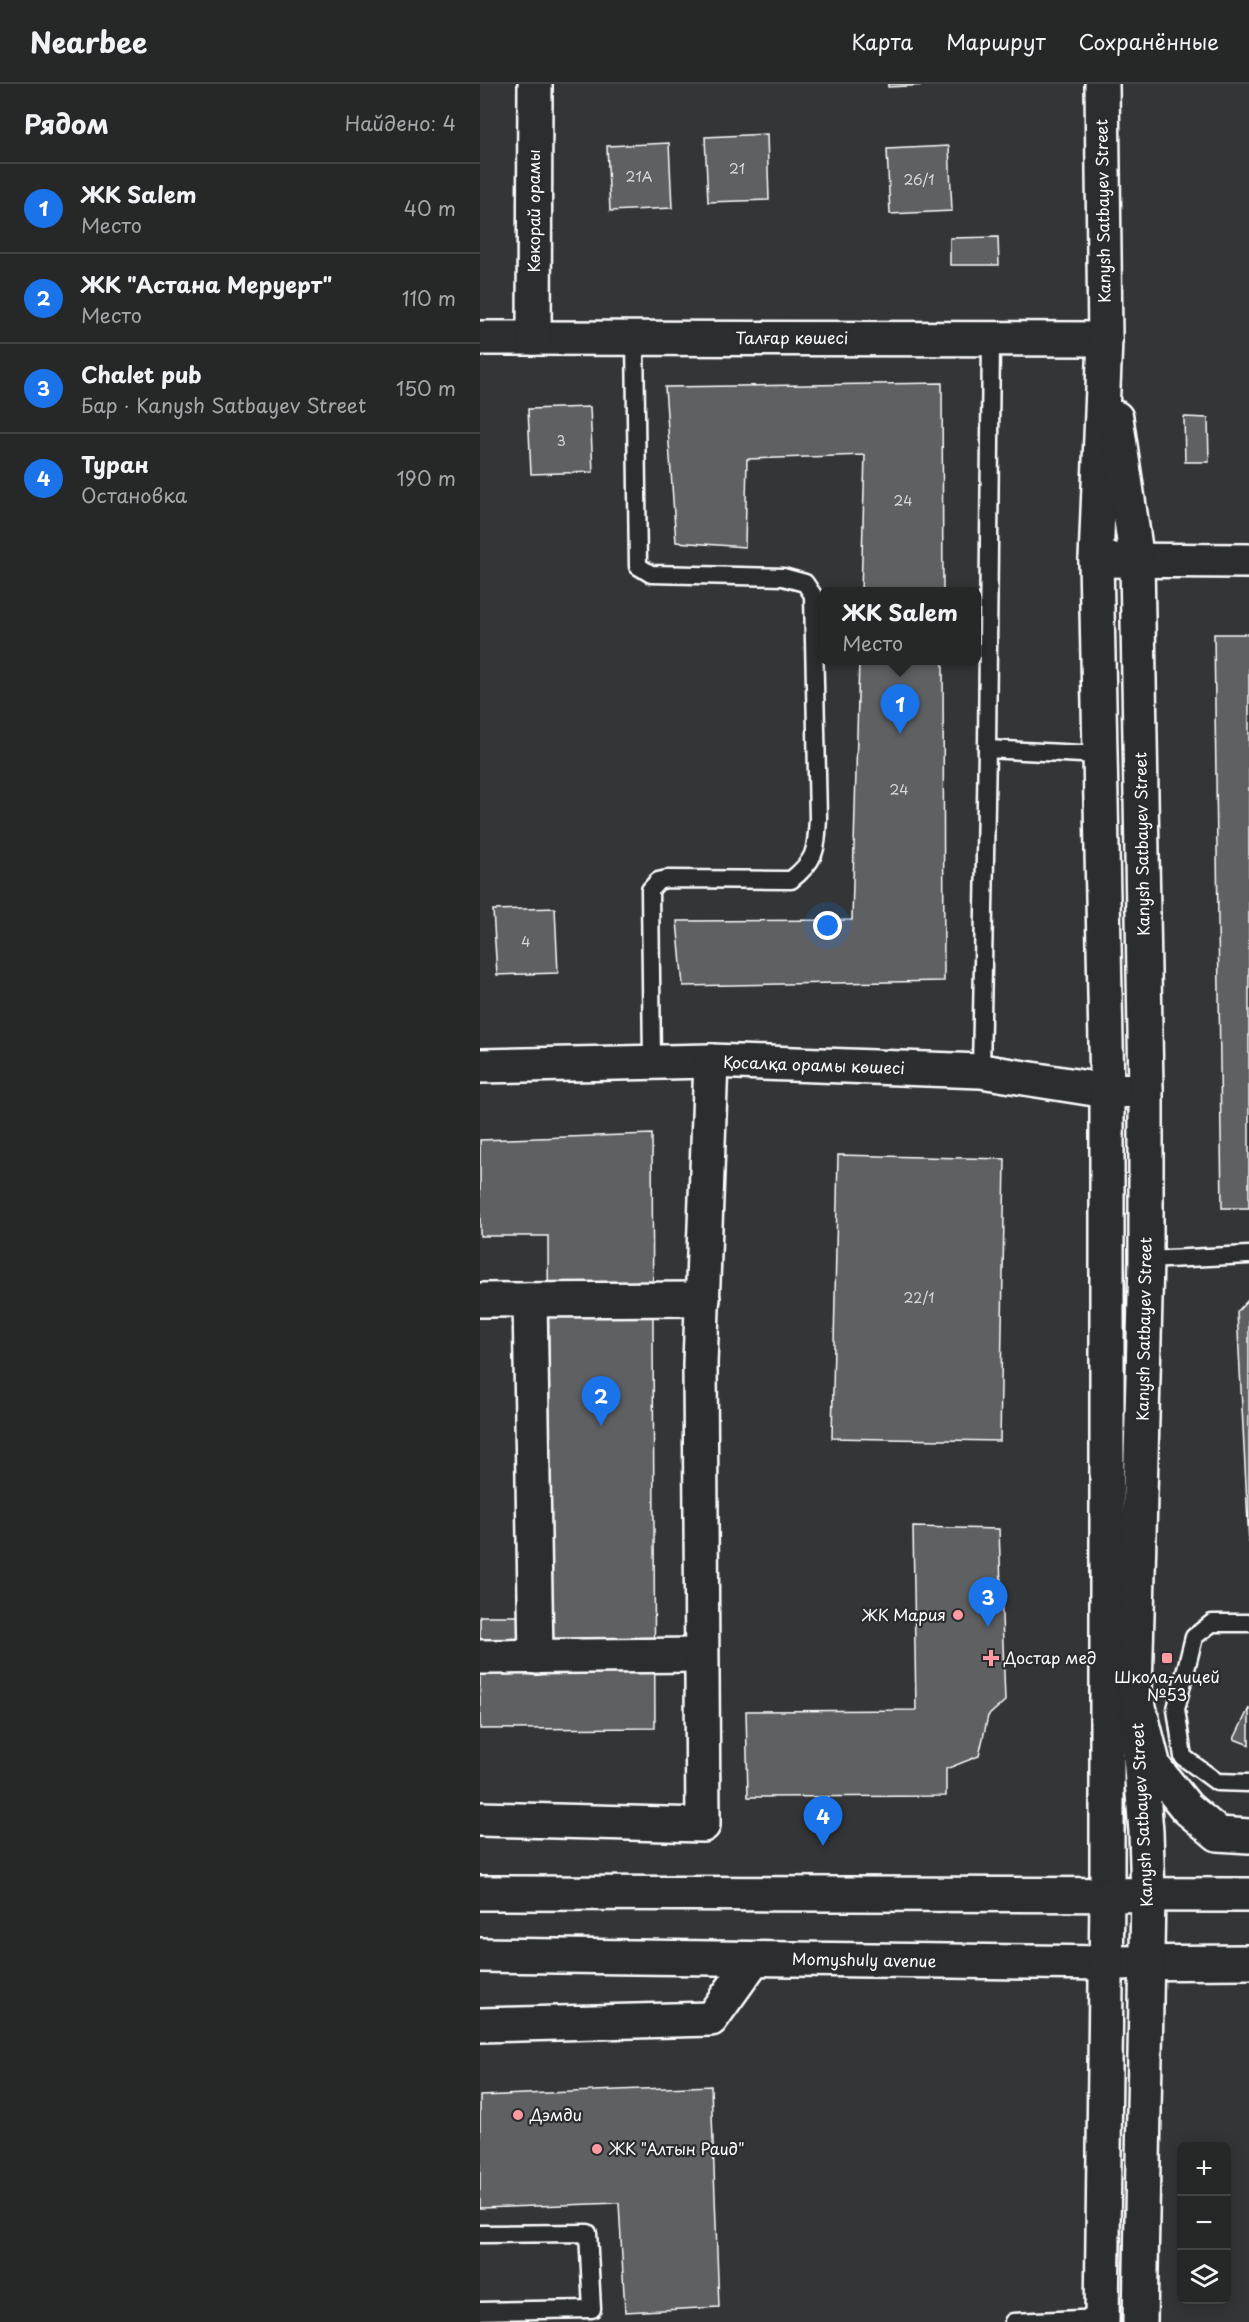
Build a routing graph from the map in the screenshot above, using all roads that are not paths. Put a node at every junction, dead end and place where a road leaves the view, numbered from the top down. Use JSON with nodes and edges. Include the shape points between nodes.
{"nodes":[{"id":1,"x":535,"y":84,"type":"edge"},
{"id":2,"x":1102,"y":84,"type":"edge"},
{"id":3,"x":480,"y":338,"type":"edge"},
{"id":4,"x":534,"y":338,"type":"junction"},
{"id":5,"x":635,"y":338,"type":"junction"},
{"id":6,"x":991,"y":338,"type":"junction"},
{"id":7,"x":1105,"y":339,"type":"junction"},
{"id":8,"x":1096,"y":560,"type":"junction"},
{"id":9,"x":1137,"y":561,"type":"junction"},
{"id":10,"x":1249,"y":561,"type":"edge"},
{"id":11,"x":987,"y":749,"type":"junction"},
{"id":12,"x":1101,"y":755,"type":"junction"},
{"id":13,"x":711,"y":1061,"type":"junction"},
{"id":14,"x":652,"y":1063,"type":"junction"},
{"id":15,"x":480,"y":1066,"type":"edge"},
{"id":16,"x":981,"y":1071,"type":"junction"},
{"id":17,"x":1146,"y":1090,"type":"junction"},
{"id":18,"x":1107,"y":1091,"type":"junction"},
{"id":19,"x":1249,"y":1255,"type":"edge"},
{"id":20,"x":1146,"y":1260,"type":"junction"},
{"id":21,"x":703,"y":1299,"type":"junction"},
{"id":22,"x":480,"y":1300,"type":"edge"},
{"id":23,"x":530,"y":1300,"type":"junction"},
{"id":24,"x":1249,"y":1623,"type":"edge"},
{"id":25,"x":701,"y":1655,"type":"junction"},
{"id":26,"x":480,"y":1657,"type":"edge"},
{"id":27,"x":536,"y":1657,"type":"junction"},
{"id":28,"x":1135,"y":1691,"type":"junction"},
{"id":29,"x":1249,"y":1783,"type":"edge"},
{"id":30,"x":480,"y":1819,"type":"edge"},
{"id":31,"x":1249,"y":1836,"type":"edge"},
{"id":32,"x":480,"y":1893,"type":"edge"},
{"id":33,"x":1249,"y":1895,"type":"edge"},
{"id":34,"x":1107,"y":1896,"type":"junction"},
{"id":35,"x":1148,"y":1896,"type":"junction"},
{"id":36,"x":480,"y":1955,"type":"edge"},
{"id":37,"x":754,"y":1959,"type":"junction"},
{"id":38,"x":1249,"y":1962,"type":"edge"},
{"id":39,"x":1106,"y":1963,"type":"junction"},
{"id":40,"x":1148,"y":1963,"type":"junction"},
{"id":41,"x":480,"y":2025,"type":"edge"},
{"id":42,"x":480,"y":2234,"type":"edge"},
{"id":43,"x":480,"y":2311,"type":"edge"},
{"id":44,"x":1102,"y":2320,"type":"edge"},
{"id":45,"x":1013,"y":2322,"type":"edge"},
{"id":46,"x":1140,"y":2322,"type":"edge"}],
"edges":[{"from":1,"to":4,"type":"street","name":"Көкорай орамы"},
{"from":2,"to":7,"type":"street","name":"Kanysh Satbayev Street"},
{"from":3,"to":4,"type":"street","name":"Талғар көшесі"},
{"from":4,"to":5,"type":"street","name":"Талғар көшесі"},
{"from":5,"to":6,"type":"street","name":"Талғар көшесі"},
{"from":5,"to":14,"type":"lane","via":[[638,566],[651,574],[783,577],[805,583],[813,595],[814,619],[816,850],[806,868],[791,880],[667,879],[658,881],[650,890]]},
{"from":6,"to":7,"type":"street","name":"Талғар көшесі"},
{"from":6,"to":11,"type":"lane"},
{"from":7,"to":8,"type":"street","name":"Kanysh Satbayev Street"},
{"from":7,"to":9,"type":"street","name":"Kanysh Satbayev Street"},
{"from":8,"to":9,"type":"street"},
{"from":8,"to":12,"type":"street","name":"Kanysh Satbayev Street"},
{"from":9,"to":10,"type":"street"},
{"from":9,"to":17,"type":"street","name":"Kanysh Satbayev Street"},
{"from":11,"to":12,"type":"lane"},
{"from":11,"to":16,"type":"lane"},
{"from":12,"to":18,"type":"street","name":"Kanysh Satbayev Street"},
{"from":13,"to":14,"type":"street","name":"Қосалқа орамы көшесі"},
{"from":13,"to":16,"type":"street","name":"Қосалқа орамы көшесі"},
{"from":13,"to":21,"type":"street"},
{"from":14,"to":15,"type":"street","name":"Қосалқа орамы көшесі"},
{"from":16,"to":18,"type":"street","name":"Қосалқа орамы көшесі"},
{"from":17,"to":18,"type":"street","name":"Қосалқа орамы көшесі"},
{"from":17,"to":20,"type":"street","name":"Kanysh Satbayev Street"},
{"from":18,"to":34,"type":"street","name":"Kanysh Satbayev Street"},
{"from":19,"to":20,"type":"lane"},
{"from":20,"to":28,"type":"street","name":"Kanysh Satbayev Street"},
{"from":21,"to":23,"type":"street"},
{"from":21,"to":25,"type":"street"},
{"from":22,"to":23,"type":"street"},
{"from":23,"to":27,"type":"street"},
{"from":24,"to":29,"type":"lane","via":[[1212,1623],[1194,1637],[1176,1709],[1183,1757],[1217,1782]]},
{"from":25,"to":27,"type":"street"},
{"from":25,"to":30,"type":"street","via":[[703,1825]]},
{"from":26,"to":27,"type":"street"},
{"from":28,"to":31,"type":"street","via":[[1154,1767],[1187,1808],[1218,1834]]},
{"from":28,"to":35,"type":"street","name":"Kanysh Satbayev Street"},
{"from":32,"to":34,"type":"street"},
{"from":33,"to":35,"type":"street"},
{"from":34,"to":35,"type":"street"},
{"from":34,"to":39,"type":"street","name":"Kanysh Satbayev Street"},
{"from":35,"to":40,"type":"street","name":"Kanysh Satbayev Street"},
{"from":36,"to":37,"type":"street","name":"Momyshuly avenue"},
{"from":37,"to":39,"type":"street","name":"Momyshuly avenue"},
{"from":37,"to":41,"type":"street","via":[[711,2019]]},
{"from":38,"to":40,"type":"street","name":"Momyshuly avenue"},
{"from":39,"to":40,"type":"street","name":"Momyshuly avenue"},
{"from":39,"to":44,"type":"street","name":"Kanysh Satbayev Street"},
{"from":40,"to":46,"type":"street","name":"Kanysh Satbayev Street"},
{"from":42,"to":43,"type":"lane","via":[[588,2233],[592,2309]]},
{"from":44,"to":45,"type":"lane"}]}
